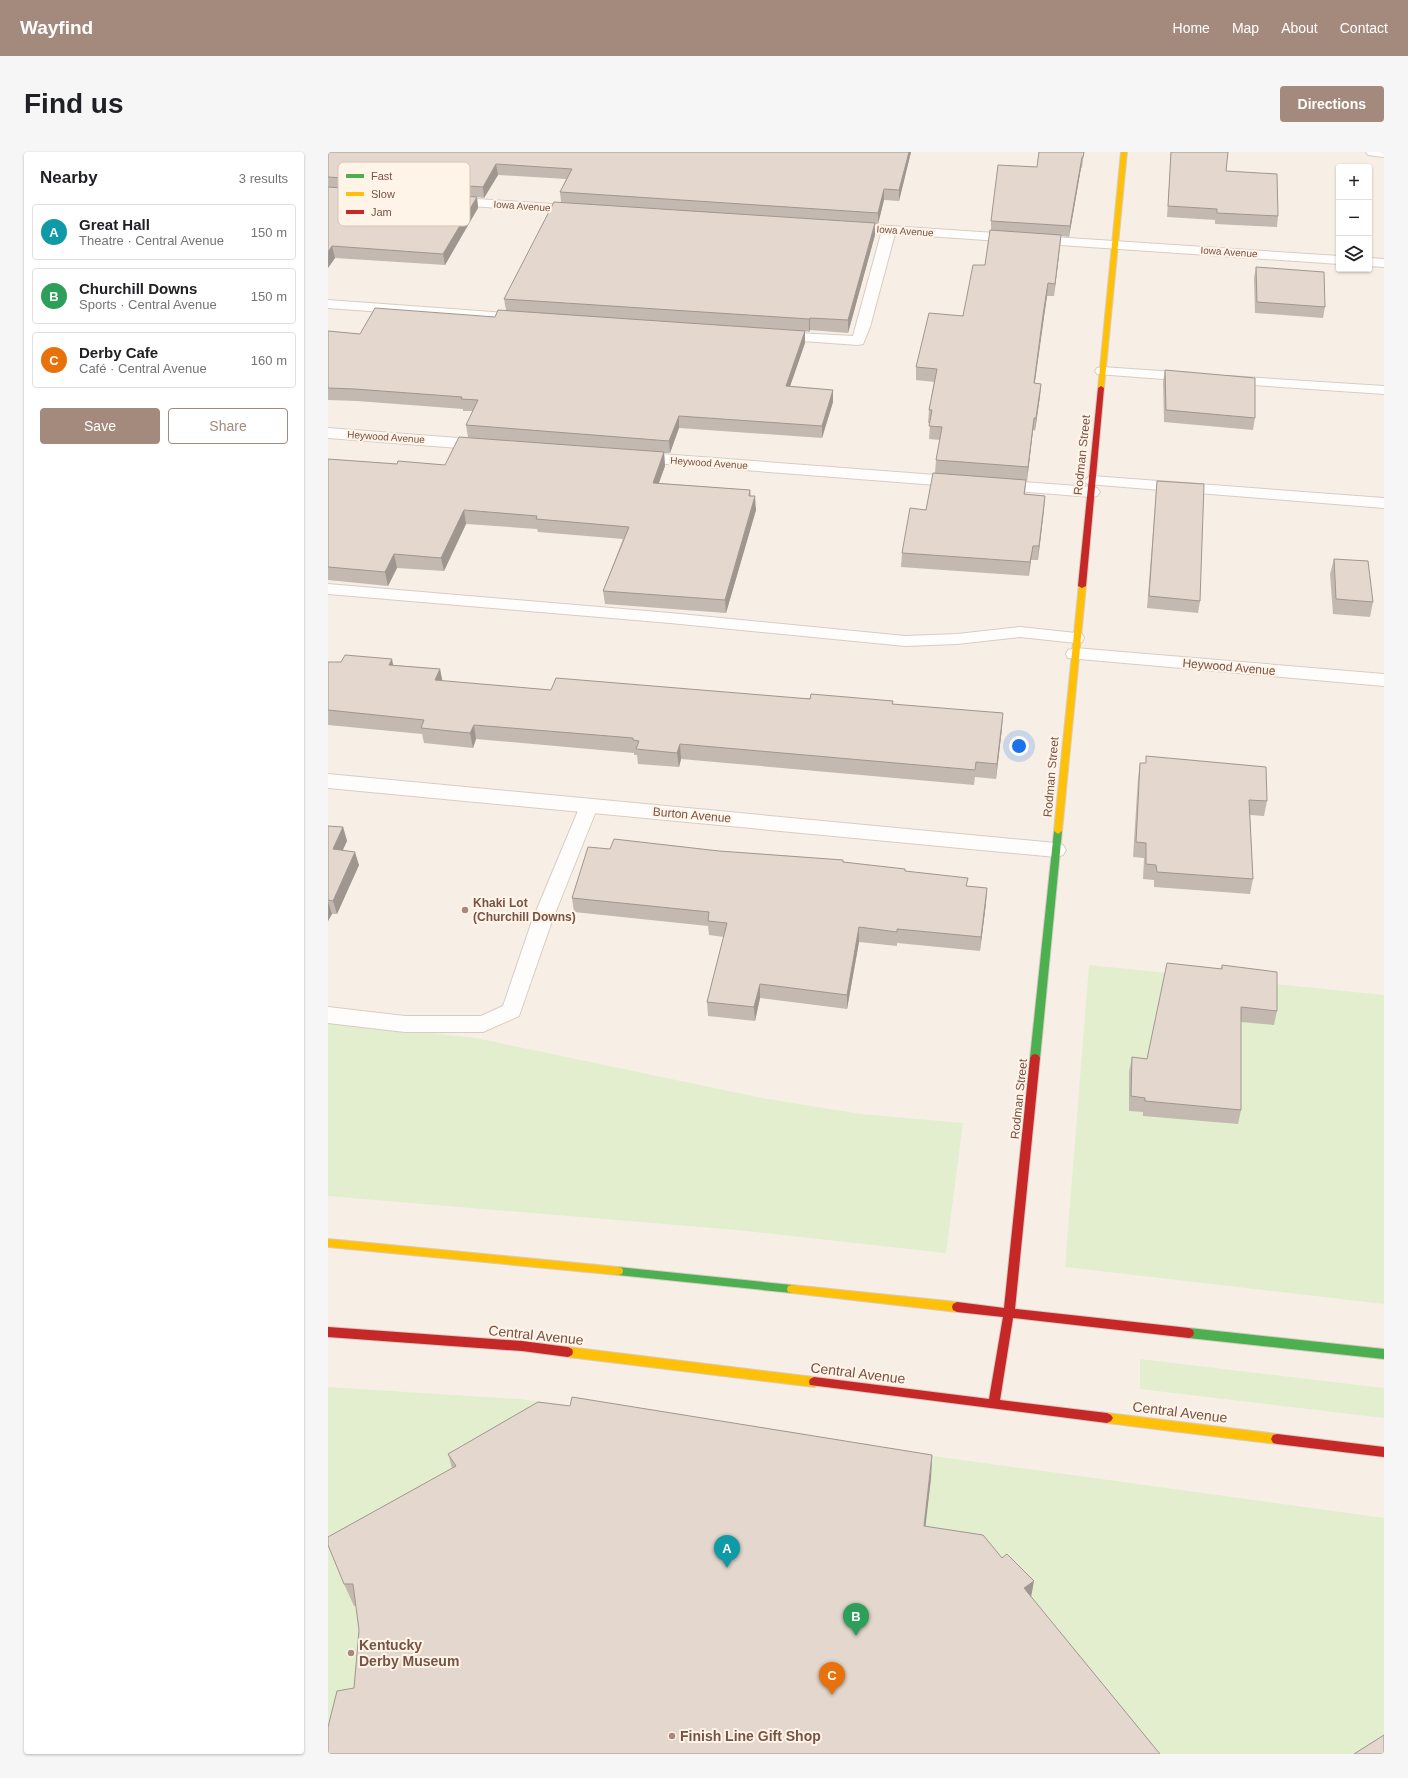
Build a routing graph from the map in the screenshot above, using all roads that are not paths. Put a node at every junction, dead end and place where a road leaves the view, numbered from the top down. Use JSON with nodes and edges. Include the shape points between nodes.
{"nodes":[{"id":1,"x":1124,"y":152,"type":"edge"},
{"id":2,"x":1372,"y":152,"type":"edge"},
{"id":3,"x":1384,"y":152,"type":"edge"},
{"id":4,"x":470,"y":203,"type":"edge"},
{"id":5,"x":596,"y":211,"type":"edge"},
{"id":6,"x":833,"y":226,"type":"edge"},
{"id":7,"x":889,"y":230,"type":"junction"},
{"id":8,"x":1115,"y":245,"type":"junction"},
{"id":9,"x":1336,"y":260,"type":"edge"},
{"id":10,"x":1372,"y":262,"type":"edge"},
{"id":11,"x":1384,"y":263,"type":"edge"},
{"id":12,"x":328,"y":304,"type":"edge"},
{"id":13,"x":532,"y":319,"type":"edge"},
{"id":14,"x":766,"y":335,"type":"edge"},
{"id":15,"x":1102,"y":371,"type":"junction"},
{"id":16,"x":1384,"y":390,"type":"edge"},
{"id":17,"x":328,"y":433,"type":"edge"},
{"id":18,"x":501,"y":446,"type":"edge"},
{"id":19,"x":619,"y":456,"type":"edge"},
{"id":20,"x":1091,"y":486,"type":"junction"},
{"id":21,"x":1384,"y":503,"type":"edge"},
{"id":22,"x":328,"y":589,"type":"edge"},
{"id":23,"x":1076,"y":646,"type":"junction"},
{"id":24,"x":1384,"y":680,"type":"edge"},
{"id":25,"x":328,"y":781,"type":"edge"},
{"id":26,"x":589,"y":806,"type":"junction"},
{"id":27,"x":1056,"y":850,"type":"junction"},
{"id":28,"x":328,"y":1015,"type":"edge"},
{"id":29,"x":328,"y":1243,"type":"edge"},
{"id":30,"x":1009,"y":1312,"type":"junction"},
{"id":31,"x":328,"y":1332,"type":"edge"},
{"id":32,"x":1384,"y":1354,"type":"edge"},
{"id":33,"x":994,"y":1403,"type":"junction"},
{"id":34,"x":1384,"y":1452,"type":"edge"}],
"edges":[{"from":1,"to":8,"type":"street","name":"Rodman Street"},
{"from":2,"to":3,"type":"lane"},
{"from":4,"to":5,"type":"street","name":"Iowa Avenue"},
{"from":6,"to":7,"type":"street","name":"Iowa Avenue"},
{"from":7,"to":8,"type":"street","name":"Iowa Avenue"},
{"from":7,"to":14,"type":"lane","via":[[864,327],[858,341]]},
{"from":8,"to":9,"type":"street","name":"Iowa Avenue"},
{"from":8,"to":15,"type":"street","name":"Rodman Street"},
{"from":10,"to":11,"type":"street"},
{"from":12,"to":13,"type":"lane"},
{"from":15,"to":16,"type":"lane"},
{"from":15,"to":20,"type":"street","name":"Rodman Street"},
{"from":17,"to":18,"type":"street","name":"Heywood Avenue"},
{"from":19,"to":20,"type":"street","name":"Heywood Avenue"},
{"from":20,"to":21,"type":"lane"},
{"from":20,"to":23,"type":"street","name":"Rodman Street"},
{"from":22,"to":23,"type":"lane","via":[[905,641],[957,639],[1020,632]]},
{"from":23,"to":24,"type":"street","name":"Heywood Avenue"},
{"from":23,"to":27,"type":"street","name":"Rodman Street"},
{"from":25,"to":26,"type":"street","name":"Burton Avenue"},
{"from":26,"to":27,"type":"street","name":"Burton Avenue"},
{"from":26,"to":28,"type":"lane","via":[[542,921],[512,1010],[482,1024],[404,1024]]},
{"from":27,"to":30,"type":"street","name":"Rodman Street"},
{"from":29,"to":30,"type":"street"},
{"from":30,"to":32,"type":"street"},
{"from":30,"to":33,"type":"street","name":"Rodman Street"},
{"from":31,"to":33,"type":"street","name":"Central Avenue","via":[[522,1346]]},
{"from":33,"to":34,"type":"street","name":"Central Avenue"}]}
